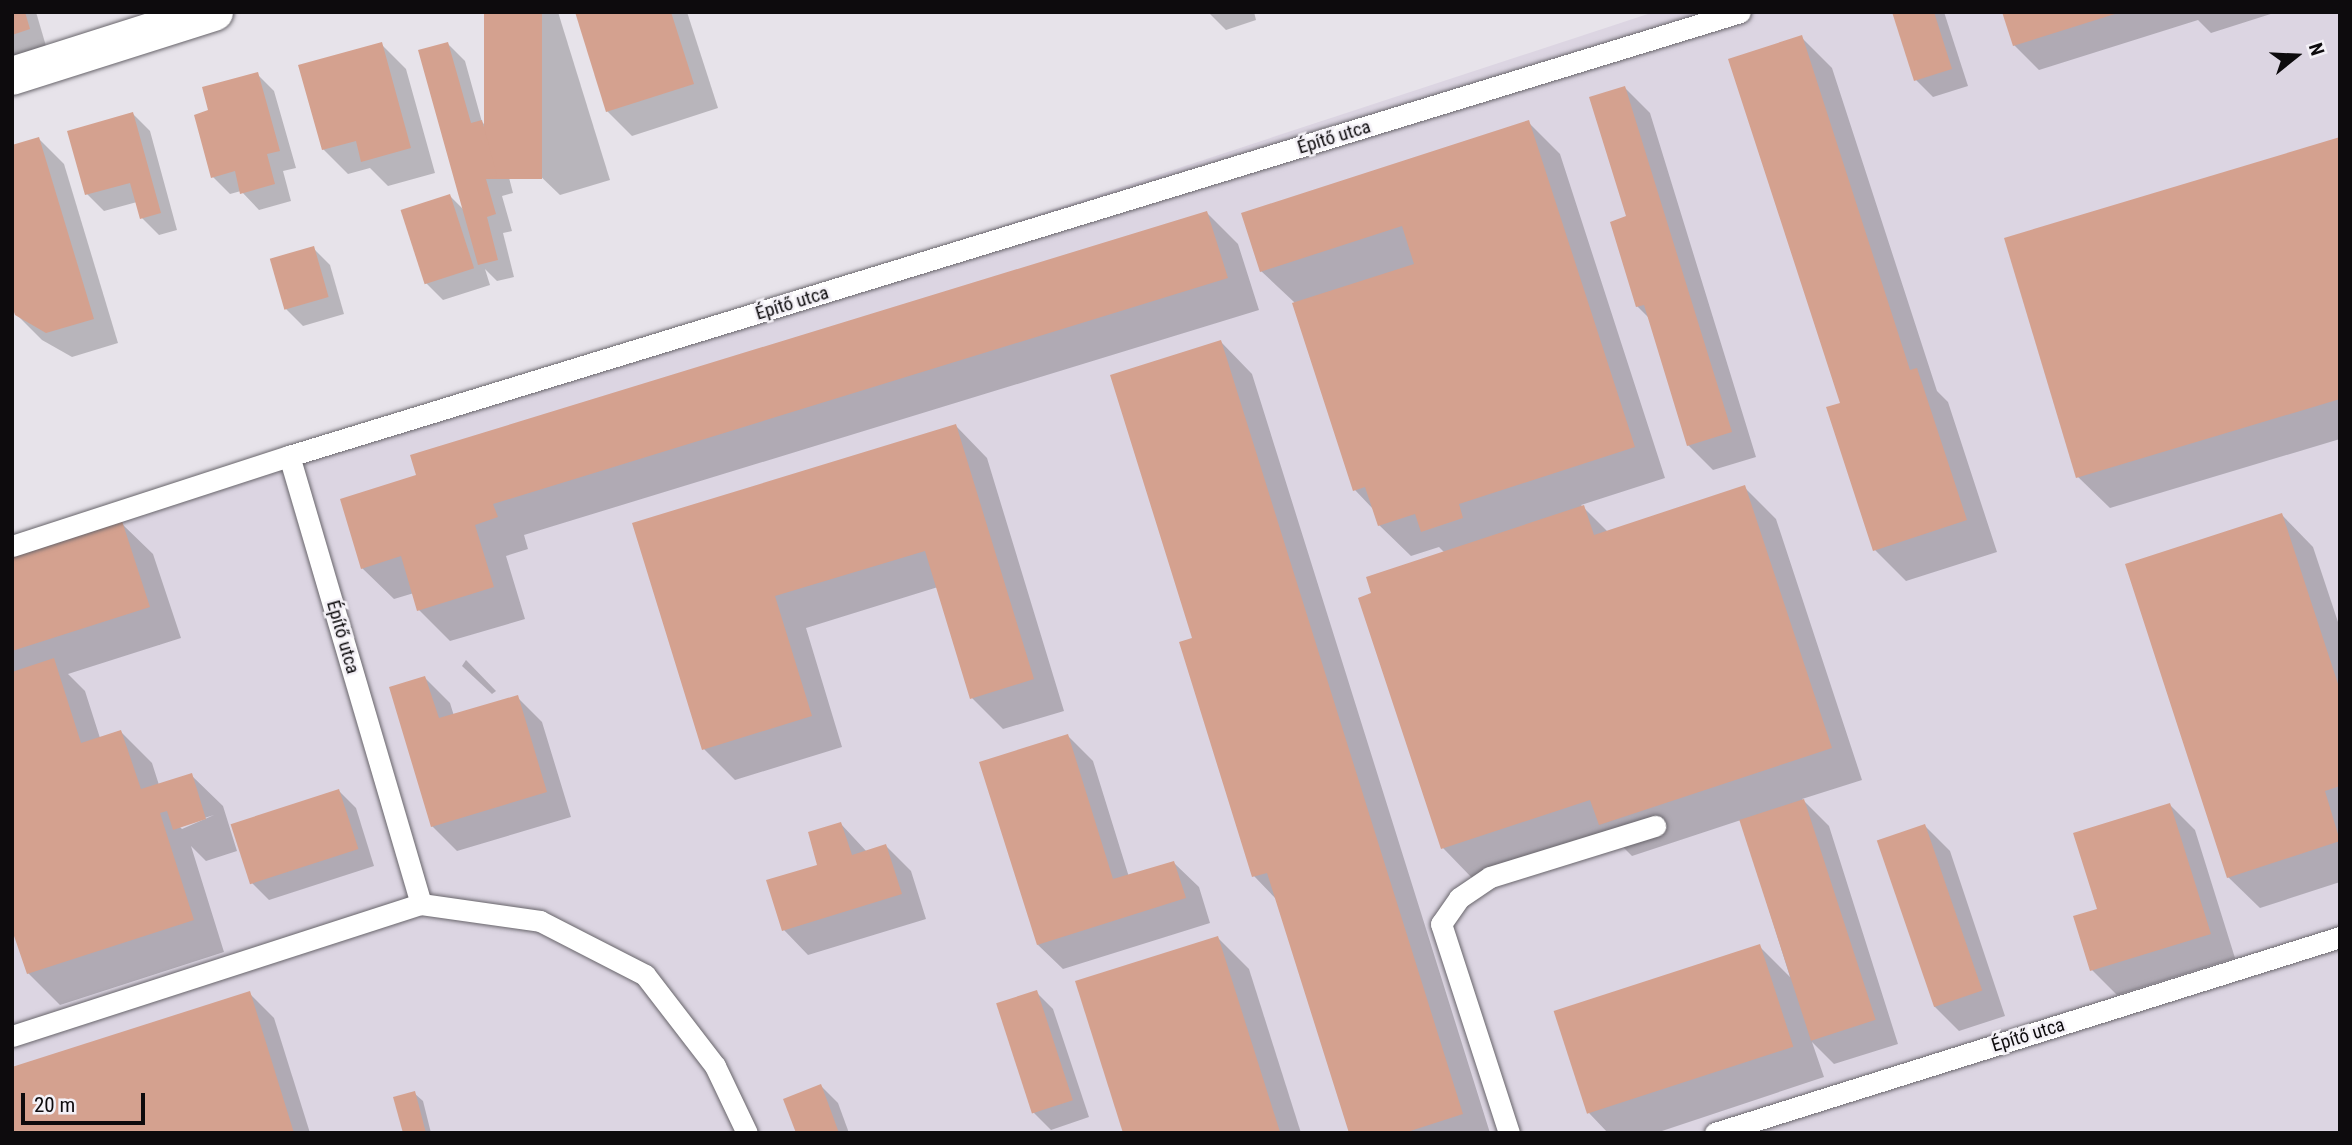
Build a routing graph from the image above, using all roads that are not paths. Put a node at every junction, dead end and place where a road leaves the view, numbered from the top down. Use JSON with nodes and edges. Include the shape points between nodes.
{"nodes":[{"id":1,"x":214,"y":12,"type":"edge"},
{"id":2,"x":1740,"y":12,"type":"edge"},
{"id":3,"x":12,"y":76,"type":"edge"},
{"id":4,"x":289,"y":456,"type":"junction"},
{"id":5,"x":12,"y":546,"type":"edge"},
{"id":6,"x":1655,"y":826,"type":"dead end"},
{"id":7,"x":421,"y":904,"type":"junction"},
{"id":8,"x":2340,"y":937,"type":"edge"},
{"id":9,"x":12,"y":1036,"type":"edge"},
{"id":10,"x":747,"y":1133,"type":"edge"},
{"id":11,"x":1509,"y":1133,"type":"edge"},
{"id":12,"x":1715,"y":1133,"type":"edge"}],
"edges":[{"from":1,"to":3,"type":"street"},
{"from":2,"to":4,"type":"lane","name":"Építő utca"},
{"from":4,"to":5,"type":"lane"},
{"from":4,"to":7,"type":"lane","name":"Építő utca"},
{"from":6,"to":11,"type":"lane","via":[[1490,877],[1459,898],[1441,924]]},
{"from":7,"to":9,"type":"lane"},
{"from":7,"to":10,"type":"lane","via":[[540,921],[645,975],[715,1066]]},
{"from":8,"to":12,"type":"lane","name":"Építő utca"}]}
